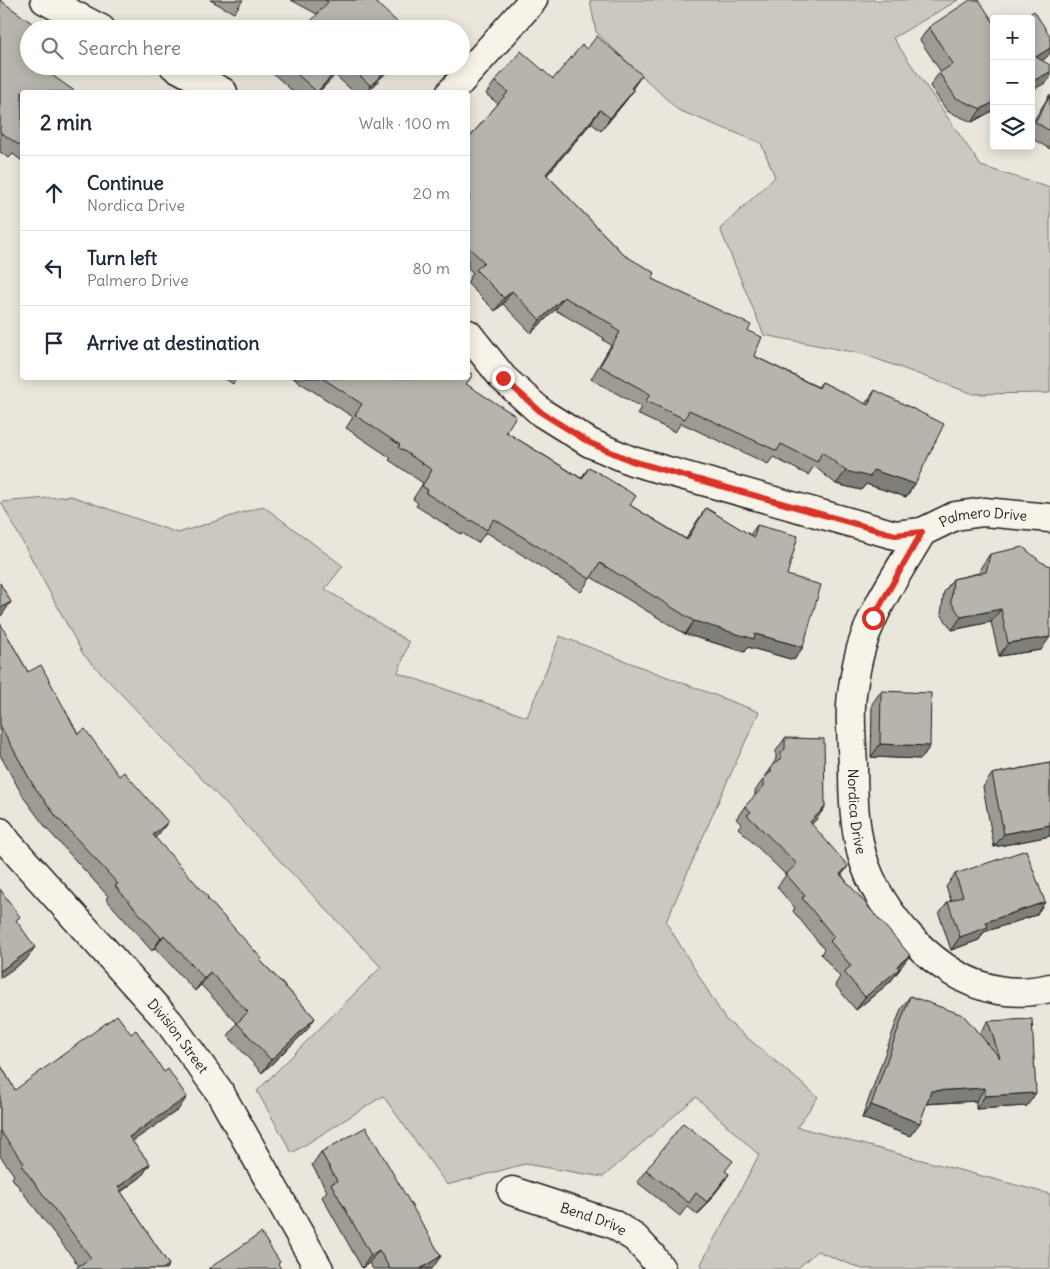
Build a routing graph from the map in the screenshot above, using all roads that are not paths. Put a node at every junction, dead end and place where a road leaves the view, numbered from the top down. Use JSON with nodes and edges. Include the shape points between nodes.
{"nodes":[{"id":1,"x":45,"y":0,"type":"edge"},
{"id":2,"x":533,"y":0,"type":"edge"},
{"id":3,"x":84,"y":20,"type":"edge"},
{"id":4,"x":470,"y":71,"type":"edge"},
{"id":5,"x":191,"y":75,"type":"edge"},
{"id":6,"x":466,"y":75,"type":"edge"},
{"id":7,"x":219,"y":90,"type":"edge"},
{"id":8,"x":453,"y":90,"type":"edge"},
{"id":9,"x":470,"y":337,"type":"edge"},
{"id":10,"x":1050,"y":518,"type":"edge"},
{"id":11,"x":922,"y":532,"type":"junction"},
{"id":12,"x":0,"y":832,"type":"edge"},
{"id":13,"x":1050,"y":988,"type":"edge"},
{"id":14,"x":512,"y":1191,"type":"dead end"},
{"id":15,"x":319,"y":1269,"type":"edge"},
{"id":16,"x":661,"y":1269,"type":"edge"}],
"edges":[{"from":1,"to":3,"type":"street"},
{"from":2,"to":4,"type":"street"},
{"from":5,"to":7,"type":"street"},
{"from":6,"to":8,"type":"street"},
{"from":9,"to":11,"type":"street","name":"Palmero Drive","via":[[503,378],[542,413],[590,443],[632,461],[895,535]]},
{"from":10,"to":11,"type":"street","name":"Palmero Drive","via":[[984,512],[955,516]]},
{"from":11,"to":13,"type":"street","name":"Nordica Drive","via":[[873,618],[859,658],[851,705],[854,816],[862,856],[878,894],[902,928],[934,959],[966,980],[997,990],[1030,992]]},
{"from":12,"to":15,"type":"street","name":"Division Street","via":[[169,1022],[219,1091]]},
{"from":14,"to":16,"type":"street","name":"Bend Drive","via":[[613,1224],[635,1238]]}]}
